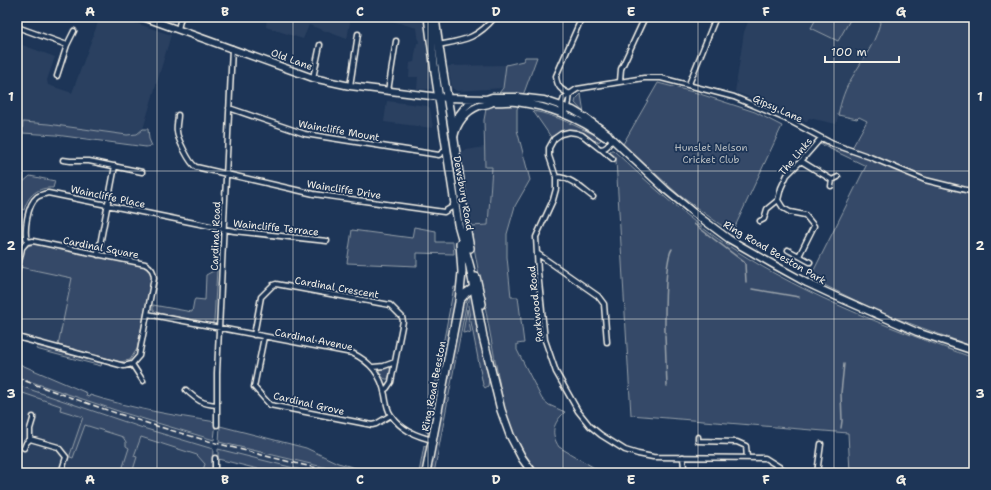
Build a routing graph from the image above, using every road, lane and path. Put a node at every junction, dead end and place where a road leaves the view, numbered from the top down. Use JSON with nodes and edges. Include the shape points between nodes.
{"nodes":[{"id":1,"x":143,"y":17,"type":"edge"},
{"id":2,"x":181,"y":17,"type":"edge"},
{"id":3,"x":428,"y":17,"type":"edge"},
{"id":4,"x":435,"y":17,"type":"edge"},
{"id":5,"x":494,"y":17,"type":"edge"},
{"id":6,"x":582,"y":17,"type":"edge"},
{"id":7,"x":645,"y":17,"type":"edge"},
{"id":8,"x":716,"y":17,"type":"edge"},
{"id":9,"x":17,"y":27,"type":"edge"},
{"id":10,"x":178,"y":29,"type":"junction"},
{"id":11,"x":74,"y":31,"type":"dead end"},
{"id":12,"x":358,"y":34,"type":"dead end"},
{"id":13,"x":396,"y":42,"type":"dead end"},
{"id":14,"x":67,"y":45,"type":"junction"},
{"id":15,"x":320,"y":45,"type":"dead end"},
{"id":16,"x":435,"y":46,"type":"junction"},
{"id":17,"x":232,"y":48,"type":"junction"},
{"id":18,"x":57,"y":76,"type":"dead end"},
{"id":19,"x":313,"y":78,"type":"junction"},
{"id":20,"x":620,"y":82,"type":"junction"},
{"id":21,"x":689,"y":84,"type":"junction"},
{"id":22,"x":350,"y":86,"type":"junction"},
{"id":23,"x":388,"y":91,"type":"junction"},
{"id":24,"x":570,"y":94,"type":"junction"},
{"id":25,"x":439,"y":97,"type":"junction"},
{"id":26,"x":447,"y":98,"type":"junction"},
{"id":27,"x":474,"y":99,"type":"junction"},
{"id":28,"x":489,"y":101,"type":"junction"},
{"id":29,"x":561,"y":106,"type":"junction"},
{"id":30,"x":229,"y":108,"type":"junction"},
{"id":31,"x":568,"y":108,"type":"junction"},
{"id":32,"x":562,"y":114,"type":"junction"},
{"id":33,"x":178,"y":115,"type":"dead end"},
{"id":34,"x":452,"y":124,"type":"junction"},
{"id":35,"x":445,"y":135,"type":"junction"},
{"id":36,"x":454,"y":137,"type":"junction"},
{"id":37,"x":821,"y":138,"type":"junction"},
{"id":38,"x":612,"y":139,"type":"junction"},
{"id":39,"x":447,"y":149,"type":"junction"},
{"id":40,"x":600,"y":149,"type":"junction"},
{"id":41,"x":613,"y":159,"type":"dead end"},
{"id":42,"x":63,"y":160,"type":"dead end"},
{"id":43,"x":801,"y":161,"type":"junction"},
{"id":44,"x":115,"y":166,"type":"junction"},
{"id":45,"x":142,"y":172,"type":"dead end"},
{"id":46,"x":226,"y":173,"type":"junction"},
{"id":47,"x":556,"y":177,"type":"junction"},
{"id":48,"x":838,"y":177,"type":"dead end"},
{"id":49,"x":832,"y":180,"type":"junction"},
{"id":50,"x":831,"y":186,"type":"dead end"},
{"id":51,"x":974,"y":192,"type":"edge"},
{"id":52,"x":593,"y":197,"type":"dead end"},
{"id":53,"x":778,"y":200,"type":"junction"},
{"id":54,"x":455,"y":201,"type":"junction"},
{"id":55,"x":107,"y":204,"type":"junction"},
{"id":56,"x":763,"y":221,"type":"dead end"},
{"id":57,"x":458,"y":224,"type":"junction"},
{"id":58,"x":224,"y":229,"type":"junction"},
{"id":59,"x":327,"y":241,"type":"dead end"},
{"id":60,"x":27,"y":242,"type":"junction"},
{"id":61,"x":788,"y":250,"type":"dead end"},
{"id":62,"x":98,"y":254,"type":"junction"},
{"id":63,"x":538,"y":254,"type":"junction"},
{"id":64,"x":799,"y":256,"type":"junction"},
{"id":65,"x":810,"y":262,"type":"dead end"},
{"id":66,"x":17,"y":272,"type":"edge"},
{"id":67,"x":475,"y":285,"type":"junction"},
{"id":68,"x":461,"y":286,"type":"junction"},
{"id":69,"x":459,"y":302,"type":"junction"},
{"id":70,"x":147,"y":314,"type":"junction"},
{"id":71,"x":219,"y":328,"type":"junction"},
{"id":72,"x":254,"y":335,"type":"junction"},
{"id":73,"x":17,"y":337,"type":"edge"},
{"id":74,"x":264,"y":337,"type":"junction"},
{"id":75,"x":607,"y":342,"type":"dead end"},
{"id":76,"x":974,"y":351,"type":"edge"},
{"id":77,"x":395,"y":362,"type":"junction"},
{"id":78,"x":132,"y":364,"type":"junction"},
{"id":79,"x":373,"y":367,"type":"junction"},
{"id":80,"x":143,"y":381,"type":"dead end"},
{"id":81,"x":186,"y":390,"type":"dead end"},
{"id":82,"x":384,"y":390,"type":"junction"},
{"id":83,"x":217,"y":405,"type":"junction"},
{"id":84,"x":391,"y":415,"type":"junction"},
{"id":85,"x":33,"y":417,"type":"dead end"},
{"id":86,"x":217,"y":425,"type":"dead end"},
{"id":87,"x":698,"y":437,"type":"dead end"},
{"id":88,"x":30,"y":439,"type":"junction"},
{"id":89,"x":432,"y":440,"type":"junction"},
{"id":90,"x":821,"y":444,"type":"dead end"},
{"id":91,"x":24,"y":448,"type":"dead end"},
{"id":92,"x":683,"y":457,"type":"junction"},
{"id":93,"x":215,"y":458,"type":"dead end"},
{"id":94,"x":747,"y":458,"type":"junction"},
{"id":95,"x":61,"y":473,"type":"edge"},
{"id":96,"x":215,"y":473,"type":"edge"},
{"id":97,"x":426,"y":473,"type":"edge"},
{"id":98,"x":533,"y":473,"type":"edge"},
{"id":99,"x":687,"y":473,"type":"edge"},
{"id":100,"x":789,"y":473,"type":"edge"},
{"id":101,"x":817,"y":473,"type":"edge"}],
"edges":[{"from":1,"to":10,"type":"street","name":"Old Lane"},
{"from":2,"to":10,"type":"street"},
{"from":3,"to":16,"type":"main road","name":"Dewsbury Road"},
{"from":4,"to":16,"type":"main road","name":"Dewsbury Road"},
{"from":5,"to":16,"type":"street","via":[[484,30],[466,40]]},
{"from":6,"to":24,"type":"street","via":[[556,76],[561,90]]},
{"from":7,"to":20,"type":"street","via":[[621,69]]},
{"from":8,"to":21,"type":"street"},
{"from":9,"to":14,"type":"street"},
{"from":10,"to":17,"type":"street","name":"Old Lane"},
{"from":11,"to":14,"type":"street"},
{"from":12,"to":22,"type":"street"},
{"from":13,"to":23,"type":"street"},
{"from":14,"to":18,"type":"street"},
{"from":15,"to":19,"type":"street"},
{"from":16,"to":25,"type":"main road","name":"Dewsbury Road"},
{"from":16,"to":26,"type":"main road","name":"Dewsbury Road"},
{"from":17,"to":19,"type":"street","name":"Old Lane"},
{"from":17,"to":30,"type":"street","name":"Cardinal Road"},
{"from":19,"to":22,"type":"street","name":"Old Lane"},
{"from":20,"to":21,"type":"street","name":"Gipsy Lane","via":[[661,78]]},
{"from":20,"to":24,"type":"street","name":"Gipsy Lane","via":[[577,89]]},
{"from":21,"to":37,"type":"street","name":"Gipsy Lane","via":[[757,106]]},
{"from":22,"to":23,"type":"street","name":"Old Lane"},
{"from":23,"to":25,"type":"street","name":"Old Lane"},
{"from":24,"to":29,"type":"street","via":[[564,98]]},
{"from":24,"to":31,"type":"street"},
{"from":25,"to":26,"type":"street","name":"Ring Road Beeston Park"},
{"from":25,"to":35,"type":"main road","name":"Dewsbury Road"},
{"from":26,"to":27,"type":"street","name":"Ring Road Beeston Park"},
{"from":26,"to":34,"type":"main road","name":"Dewsbury Road"},
{"from":27,"to":28,"type":"street","name":"Ring Road Beeston Park"},
{"from":27,"to":34,"type":"street"},
{"from":28,"to":29,"type":"street","name":"Ring Road Beeston Park","via":[[492,97],[518,97],[544,100]]},
{"from":28,"to":32,"type":"street","name":"Ring Road Beeston Park","via":[[516,102]]},
{"from":28,"to":36,"type":"street","via":[[466,114]]},
{"from":29,"to":31,"type":"street","name":"Ring Road Beeston Park"},
{"from":29,"to":32,"type":"street"},
{"from":30,"to":39,"type":"street","name":"Waincliffe Mount","via":[[305,134],[439,155]]},
{"from":30,"to":46,"type":"street","name":"Cardinal Road"},
{"from":31,"to":32,"type":"street"},
{"from":31,"to":38,"type":"street","name":"Ring Road Beeston Park","via":[[590,120]]},
{"from":32,"to":38,"type":"street","name":"Ring Road Beeston Park"},
{"from":33,"to":46,"type":"street","name":"Waincliffe Drive","via":[[177,133],[193,164]]},
{"from":34,"to":35,"type":"main road"},
{"from":34,"to":36,"type":"main road","name":"Dewsbury Road"},
{"from":35,"to":39,"type":"main road","name":"Dewsbury Road"},
{"from":36,"to":67,"type":"main road","name":"Dewsbury Road"},
{"from":37,"to":43,"type":"street","name":"The Links"},
{"from":37,"to":51,"type":"street","name":"Gipsy Lane","via":[[925,180]]},
{"from":38,"to":40,"type":"street","via":[[604,149]]},
{"from":38,"to":76,"type":"street","name":"Ring Road Beeston Park","via":[[666,190],[729,239],[835,296],[917,332]]},
{"from":39,"to":54,"type":"main road","name":"Dewsbury Road"},
{"from":40,"to":41,"type":"street","name":"Parkwood Road"},
{"from":40,"to":47,"type":"street","name":"Parkwood Road","via":[[576,132],[561,134],[554,139],[549,148],[550,163]]},
{"from":42,"to":44,"type":"street","via":[[90,161]]},
{"from":43,"to":49,"type":"street"},
{"from":43,"to":53,"type":"street","name":"The Links","via":[[787,175]]},
{"from":44,"to":45,"type":"street"},
{"from":44,"to":55,"type":"street"},
{"from":46,"to":54,"type":"street","name":"Waincliffe Drive","via":[[314,194],[444,212],[452,207]]},
{"from":46,"to":58,"type":"street","name":"Cardinal Road"},
{"from":47,"to":52,"type":"street","via":[[569,179]]},
{"from":47,"to":63,"type":"street","name":"Parkwood Road","via":[[553,200],[536,238]]},
{"from":48,"to":49,"type":"street"},
{"from":49,"to":50,"type":"street"},
{"from":53,"to":56,"type":"street","via":[[767,209]]},
{"from":53,"to":64,"type":"street","via":[[783,208],[790,212],[805,215],[814,226]]},
{"from":54,"to":57,"type":"main road","name":"Dewsbury Road"},
{"from":55,"to":58,"type":"street","name":"Waincliffe Place"},
{"from":55,"to":60,"type":"street","name":"Waincliffe Place","via":[[53,193],[43,194],[32,202],[30,207],[25,230]]},
{"from":55,"to":62,"type":"street"},
{"from":57,"to":67,"type":"main road","name":"Dewsbury Road"},
{"from":57,"to":68,"type":"main road","name":"Ring Road Beeston","via":[[462,259]]},
{"from":58,"to":59,"type":"street","name":"Waincliffe Terrace"},
{"from":58,"to":71,"type":"street","name":"Cardinal Road"},
{"from":60,"to":62,"type":"street","name":"Cardinal Square"},
{"from":60,"to":66,"type":"street","via":[[22,248]]},
{"from":61,"to":64,"type":"street"},
{"from":62,"to":70,"type":"street","name":"Cardinal Square","via":[[145,264],[152,269],[154,278]]},
{"from":63,"to":75,"type":"street","via":[[598,296],[604,304]]},
{"from":63,"to":92,"type":"street","name":"Parkwood Road","via":[[545,340],[556,372],[578,411],[590,426],[625,450],[653,457]]},
{"from":64,"to":65,"type":"street"},
{"from":67,"to":68,"type":"main road"},
{"from":67,"to":69,"type":"main road"},
{"from":67,"to":98,"type":"main road","name":"Dewsbury Road","via":[[484,313],[491,370],[501,410],[510,435]]},
{"from":68,"to":69,"type":"main road","name":"Ring Road Beeston"},
{"from":69,"to":89,"type":"main road","name":"Ring Road Beeston"},
{"from":70,"to":71,"type":"street","name":"Cardinal Avenue"},
{"from":70,"to":78,"type":"street","name":"Cardinal Square","via":[[139,356]]},
{"from":71,"to":72,"type":"street","name":"Cardinal Avenue"},
{"from":71,"to":83,"type":"street","name":"Cardinal Road"},
{"from":72,"to":74,"type":"street","name":"Cardinal Avenue"},
{"from":72,"to":77,"type":"street","name":"Cardinal Crescent","via":[[261,297],[276,284],[390,305],[403,321]]},
{"from":73,"to":78,"type":"street","via":[[124,366]]},
{"from":74,"to":79,"type":"street","name":"Cardinal Avenue","via":[[352,353]]},
{"from":74,"to":84,"type":"street","name":"Cardinal Grove","via":[[254,387],[268,404],[372,425]]},
{"from":77,"to":79,"type":"street"},
{"from":77,"to":82,"type":"street","name":"Cardinal Crescent","via":[[391,382]]},
{"from":78,"to":80,"type":"street"},
{"from":79,"to":82,"type":"street","name":"Cardinal Avenue"},
{"from":81,"to":83,"type":"street","via":[[200,401]]},
{"from":82,"to":84,"type":"street","name":"Cardinal Avenue"},
{"from":83,"to":86,"type":"street","name":"Cardinal Road"},
{"from":84,"to":89,"type":"street","name":"Cardinal Avenue","via":[[401,426],[415,435]]},
{"from":85,"to":88,"type":"street"},
{"from":87,"to":94,"type":"street","via":[[698,441],[742,443],[746,446]]},
{"from":88,"to":91,"type":"street"},
{"from":88,"to":95,"type":"street","via":[[58,447],[66,457]]},
{"from":89,"to":97,"type":"main road","name":"Ring Road Beeston"},
{"from":90,"to":101,"type":"street"},
{"from":92,"to":94,"type":"street","name":"Parkwood Road"},
{"from":92,"to":99,"type":"street"},
{"from":93,"to":96,"type":"street"},
{"from":94,"to":100,"type":"street","name":"Parkwood Road","via":[[765,458]]}]}
